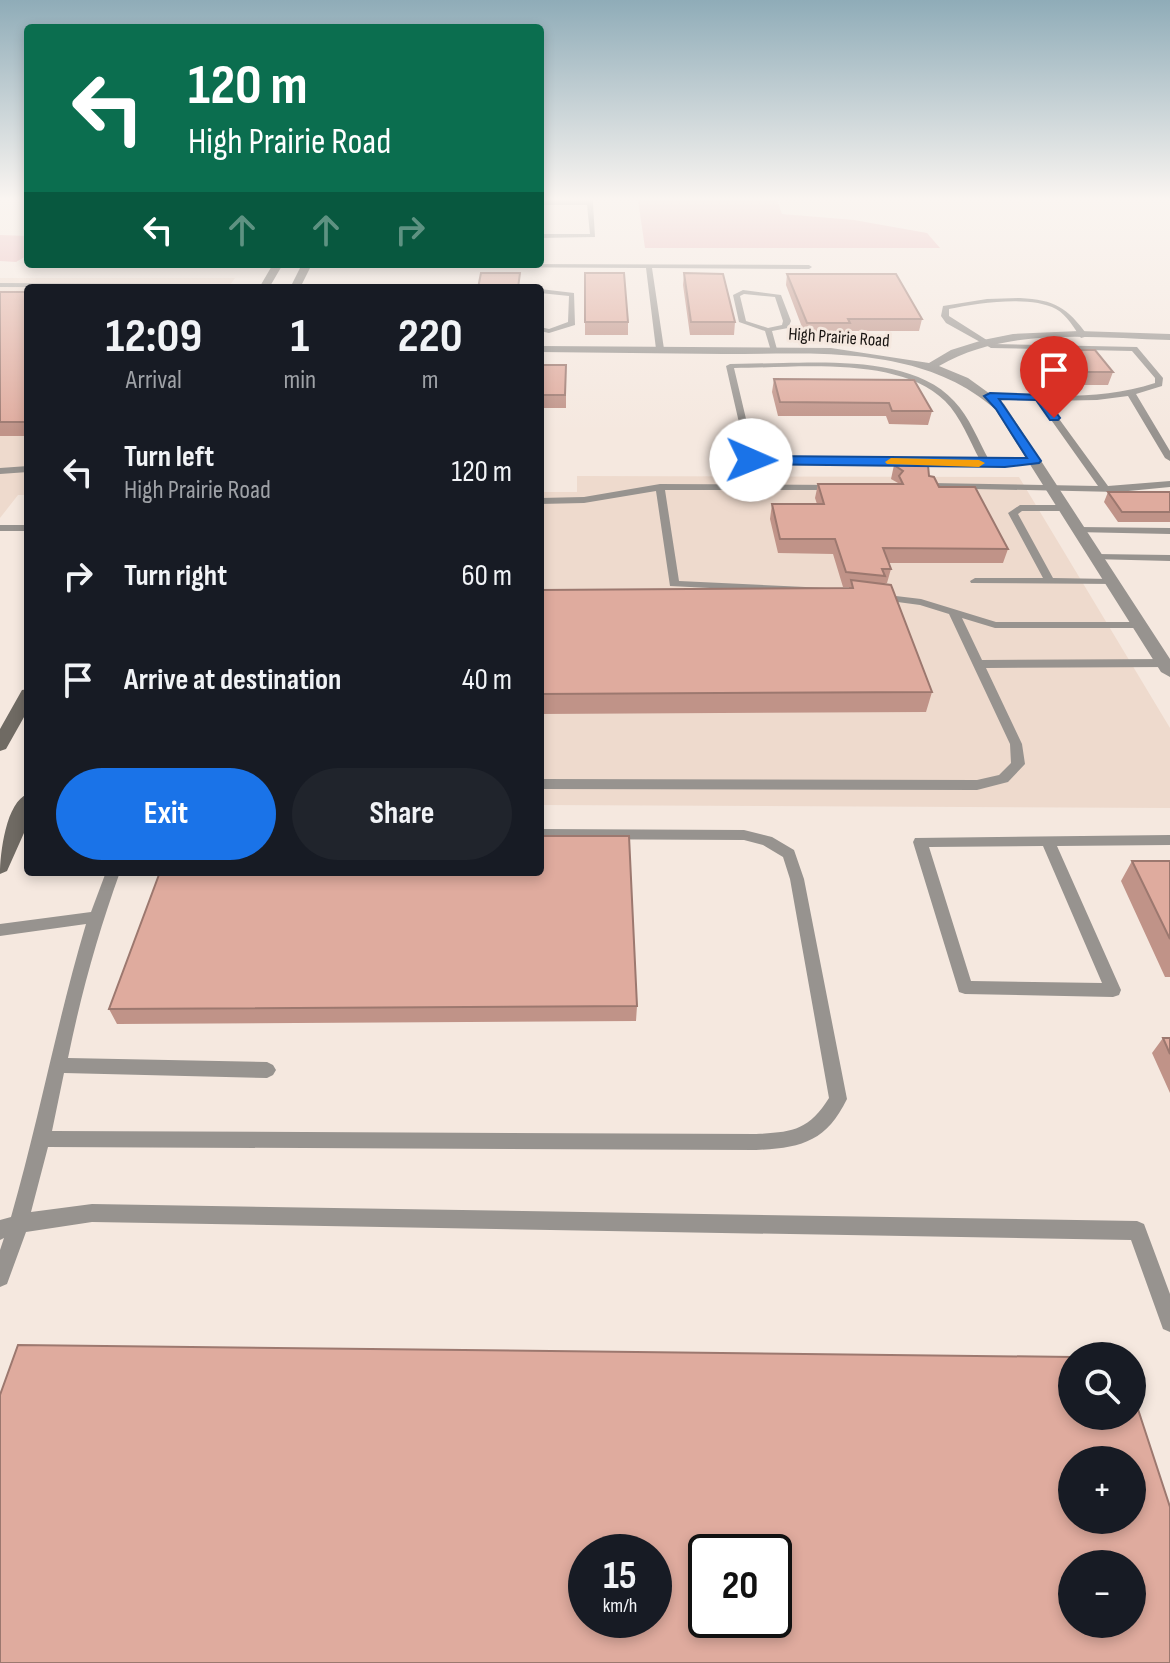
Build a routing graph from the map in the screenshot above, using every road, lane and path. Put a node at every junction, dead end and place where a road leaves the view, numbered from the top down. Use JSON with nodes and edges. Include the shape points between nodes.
{"nodes":[{"id":1,"x":650,"y":278,"type":"edge"},
{"id":2,"x":0,"y":285,"type":"edge"},
{"id":3,"x":24,"y":285,"type":"edge"},
{"id":4,"x":544,"y":291,"type":"edge"},
{"id":5,"x":544,"y":330,"type":"edge"},
{"id":6,"x":768,"y":330,"type":"junction"},
{"id":7,"x":1084,"y":336,"type":"junction"},
{"id":8,"x":1170,"y":337,"type":"edge"},
{"id":9,"x":985,"y":342,"type":"junction"},
{"id":10,"x":545,"y":348,"type":"edge"},
{"id":11,"x":660,"y":349,"type":"junction"},
{"id":12,"x":775,"y":351,"type":"junction"},
{"id":13,"x":854,"y":360,"type":"junction"},
{"id":14,"x":931,"y":366,"type":"junction"},
{"id":15,"x":1132,"y":395,"type":"junction"},
{"id":16,"x":990,"y":396,"type":"junction"},
{"id":17,"x":1039,"y":397,"type":"junction"},
{"id":18,"x":1170,"y":458,"type":"edge"},
{"id":19,"x":1035,"y":461,"type":"junction"},
{"id":20,"x":986,"y":463,"type":"junction"},
{"id":21,"x":24,"y":469,"type":"edge"},
{"id":22,"x":0,"y":471,"type":"edge"},
{"id":23,"x":1170,"y":484,"type":"edge"},
{"id":24,"x":846,"y":486,"type":"edge"},
{"id":25,"x":931,"y":486,"type":"edge"},
{"id":26,"x":1051,"y":486,"type":"junction"},
{"id":27,"x":660,"y":487,"type":"junction"},
{"id":28,"x":1105,"y":489,"type":"junction"},
{"id":29,"x":544,"y":501,"type":"edge"},
{"id":30,"x":1065,"y":508,"type":"junction"},
{"id":31,"x":0,"y":528,"type":"edge"},
{"id":32,"x":24,"y":528,"type":"edge"},
{"id":33,"x":1079,"y":530,"type":"junction"},
{"id":34,"x":1170,"y":531,"type":"edge"},
{"id":35,"x":1096,"y":557,"type":"junction"},
{"id":36,"x":1170,"y":558,"type":"edge"},
{"id":37,"x":975,"y":581,"type":"dead end"},
{"id":38,"x":1050,"y":582,"type":"junction"},
{"id":39,"x":1112,"y":582,"type":"junction"},
{"id":40,"x":834,"y":592,"type":"edge"},
{"id":41,"x":863,"y":595,"type":"edge"},
{"id":42,"x":954,"y":613,"type":"junction"},
{"id":43,"x":1140,"y":625,"type":"junction"},
{"id":44,"x":978,"y":664,"type":"junction"},
{"id":45,"x":1168,"y":666,"type":"edge"},
{"id":46,"x":24,"y":701,"type":"edge"},
{"id":47,"x":0,"y":745,"type":"edge"},
{"id":48,"x":544,"y":784,"type":"edge"},
{"id":49,"x":24,"y":810,"type":"edge"},
{"id":50,"x":544,"y":834,"type":"edge"},
{"id":51,"x":1170,"y":840,"type":"edge"},
{"id":52,"x":1048,"y":841,"type":"junction"},
{"id":53,"x":0,"y":866,"type":"edge"},
{"id":54,"x":111,"y":876,"type":"edge"},
{"id":55,"x":94,"y":917,"type":"junction"},
{"id":56,"x":0,"y":930,"type":"edge"},
{"id":57,"x":57,"y":1065,"type":"junction"},
{"id":58,"x":267,"y":1070,"type":"dead end"},
{"id":59,"x":40,"y":1139,"type":"junction"},
{"id":60,"x":21,"y":1223,"type":"junction"},
{"id":61,"x":0,"y":1230,"type":"edge"},
{"id":62,"x":0,"y":1277,"type":"edge"},
{"id":63,"x":1170,"y":1322,"type":"edge"}],
"edges":[{"from":1,"to":11,"type":"lane"},
{"from":2,"to":3,"type":"lane"},
{"from":4,"to":5,"type":"lane","via":[[572,294],[572,323]]},
{"from":5,"to":10,"type":"lane"},
{"from":6,"to":6,"type":"lane","via":[[787,321],[778,295],[736,295],[743,322]]},
{"from":6,"to":12,"type":"lane"},
{"from":7,"to":8,"type":"street"},
{"from":7,"to":9,"type":"street"},
{"from":7,"to":9,"type":"lane","via":[[1051,304],[1015,301],[944,309],[949,321]]},
{"from":9,"to":14,"type":"street"},
{"from":9,"to":15,"type":"lane","via":[[1002,348],[1134,349],[1159,384]]},
{"from":10,"to":11,"type":"street","name":"High Prairie Road"},
{"from":11,"to":12,"type":"street","name":"High Prairie Road"},
{"from":12,"to":13,"type":"street","name":"High Prairie Road"},
{"from":13,"to":14,"type":"street","name":"High Prairie Road"},
{"from":13,"to":20,"type":"lane","via":[[911,377],[945,396]]},
{"from":13,"to":20,"type":"lane","via":[[730,366],[751,460]]},
{"from":14,"to":16,"type":"street","name":"High Prairie Road"},
{"from":15,"to":17,"type":"lane"},
{"from":15,"to":18,"type":"lane"},
{"from":16,"to":17,"type":"lane"},
{"from":16,"to":19,"type":"street","name":"High Prairie Road"},
{"from":17,"to":28,"type":"lane"},
{"from":19,"to":20,"type":"lane"},
{"from":19,"to":26,"type":"street","name":"High Prairie Road"},
{"from":21,"to":22,"type":"lane"},
{"from":23,"to":28,"type":"lane"},
{"from":24,"to":27,"type":"lane"},
{"from":25,"to":26,"type":"lane"},
{"from":26,"to":28,"type":"lane"},
{"from":26,"to":30,"type":"street","name":"High Prairie Road"},
{"from":27,"to":29,"type":"lane"},
{"from":27,"to":40,"type":"lane","via":[[674,584]]},
{"from":30,"to":33,"type":"street","name":"High Prairie Road"},
{"from":30,"to":38,"type":"lane","via":[[1020,508],[1013,513]]},
{"from":31,"to":32,"type":"lane"},
{"from":33,"to":34,"type":"lane"},
{"from":33,"to":35,"type":"street","name":"High Prairie Road"},
{"from":35,"to":36,"type":"lane"},
{"from":35,"to":39,"type":"street","name":"High Prairie Road"},
{"from":37,"to":38,"type":"lane"},
{"from":38,"to":39,"type":"lane"},
{"from":39,"to":43,"type":"street","name":"High Prairie Road"},
{"from":41,"to":42,"type":"lane","via":[[921,602]]},
{"from":42,"to":43,"type":"lane","via":[[995,625]]},
{"from":42,"to":44,"type":"lane"},
{"from":43,"to":45,"type":"street","name":"High Prairie Road"},
{"from":44,"to":45,"type":"lane"},
{"from":44,"to":48,"type":"lane","via":[[1016,744],[1018,764],[1003,779],[977,785]]},
{"from":46,"to":47,"type":"main road"},
{"from":49,"to":53,"type":"main road"},
{"from":50,"to":59,"type":"lane","via":[[744,835],[789,854],[838,1099],[825,1122],[801,1140],[756,1142]]},
{"from":51,"to":52,"type":"lane"},
{"from":52,"to":52,"type":"lane","via":[[920,842],[965,987],[1113,990]]},
{"from":54,"to":55,"type":"lane"},
{"from":55,"to":56,"type":"lane"},
{"from":55,"to":57,"type":"lane"},
{"from":57,"to":58,"type":"lane"},
{"from":57,"to":59,"type":"lane"},
{"from":59,"to":60,"type":"lane"},
{"from":60,"to":61,"type":"lane"},
{"from":60,"to":62,"type":"lane"},
{"from":60,"to":63,"type":"lane","via":[[92,1213],[1137,1231]]}]}
